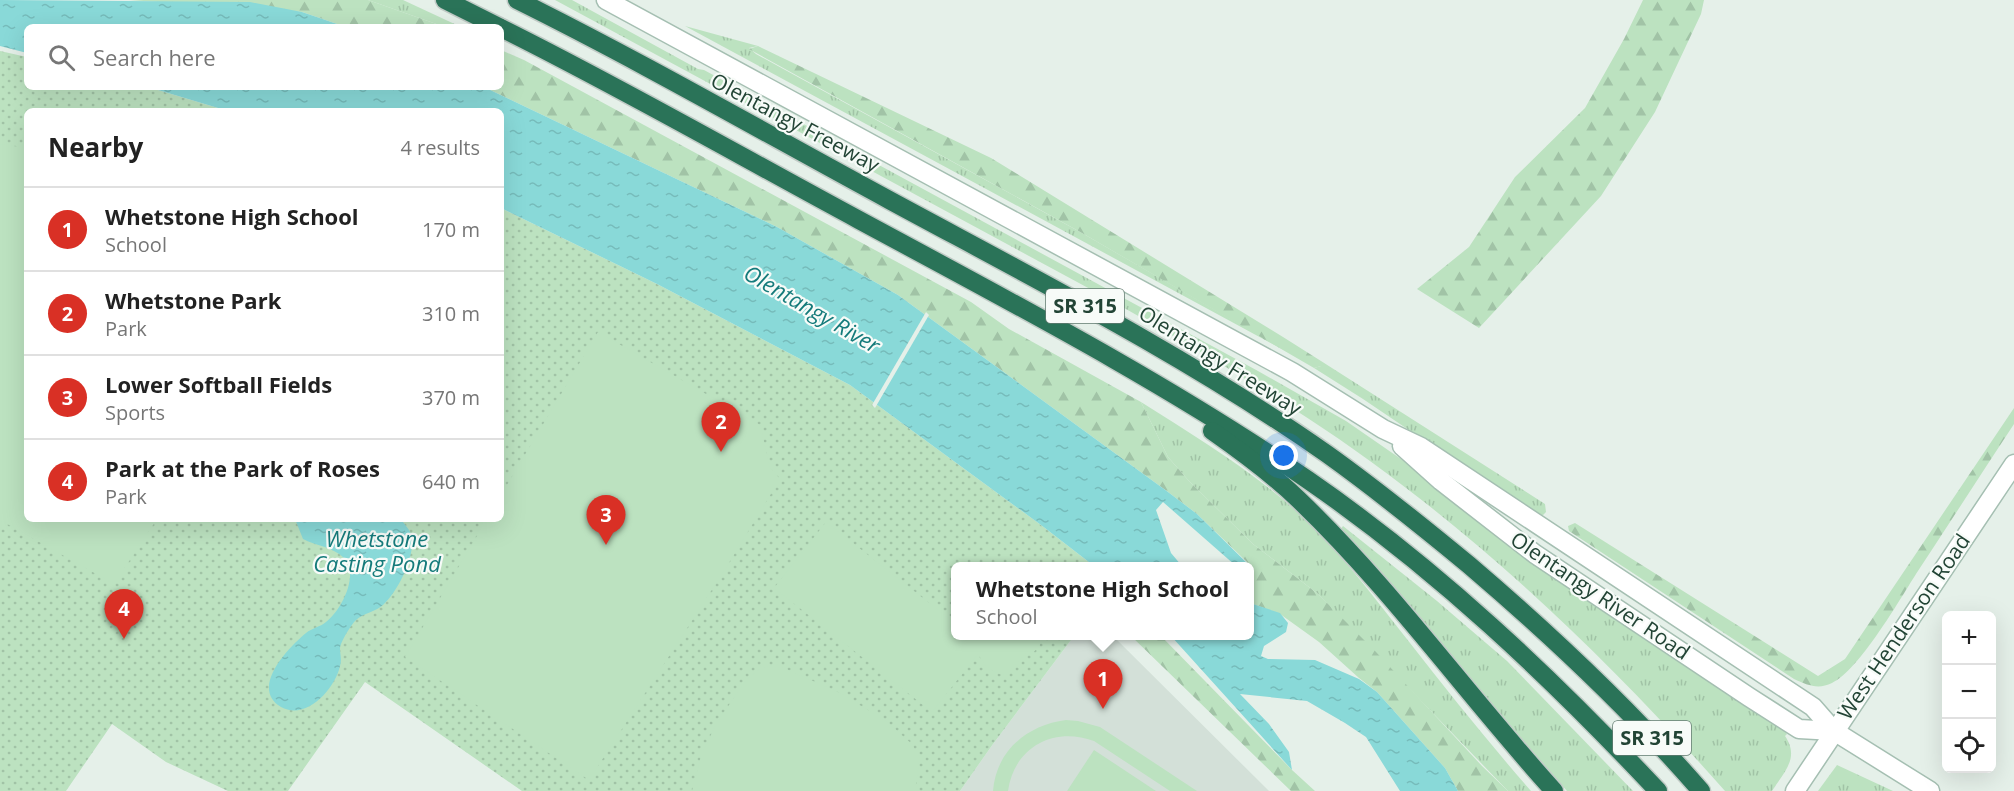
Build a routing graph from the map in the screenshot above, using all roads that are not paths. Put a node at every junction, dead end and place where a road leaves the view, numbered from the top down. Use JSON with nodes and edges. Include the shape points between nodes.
{"nodes":[{"id":1,"x":445,"y":0,"type":"edge"},
{"id":2,"x":517,"y":0,"type":"edge"},
{"id":3,"x":606,"y":0,"type":"edge"},
{"id":4,"x":494,"y":24,"type":"edge"},
{"id":5,"x":504,"y":29,"type":"edge"},
{"id":6,"x":1114,"y":359,"type":"junction"},
{"id":7,"x":1383,"y":429,"type":"junction"},
{"id":8,"x":2014,"y":464,"type":"edge"},
{"id":9,"x":1834,"y":732,"type":"junction"},
{"id":10,"x":1554,"y":791,"type":"edge"},
{"id":11,"x":1658,"y":791,"type":"edge"},
{"id":12,"x":1701,"y":791,"type":"edge"},
{"id":13,"x":1795,"y":791,"type":"edge"},
{"id":14,"x":1930,"y":791,"type":"edge"}],
"edges":[{"from":1,"to":4,"type":"highway","number":"SR 315"},
{"from":2,"to":12,"type":"highway","name":"Olentangy Freeway","number":"SR 315","via":[[1130,331],[1328,455],[1424,528],[1514,604],[1603,687]]},
{"from":3,"to":7,"type":"main road","name":"Olentangy River Road","via":[[1292,372]]},
{"from":5,"to":6,"type":"highway","number":"SR 315"},
{"from":6,"to":10,"type":"highway","via":[[1298,498],[1384,589]]},
{"from":6,"to":11,"type":"highway","number":"SR 315","via":[[1309,481],[1450,589],[1581,710]]},
{"from":7,"to":9,"type":"main road","name":"Olentangy River Road","via":[[1434,456],[1813,708]]},
{"from":7,"to":9,"type":"main road","name":"Olentangy River Road","via":[[1441,481],[1535,554],[1792,725]]},
{"from":8,"to":9,"type":"main road","name":"West Henderson Road"},
{"from":9,"to":13,"type":"main road","name":"West Henderson Road"},
{"from":9,"to":14,"type":"main road","name":"Olentangy River Road"}]}
